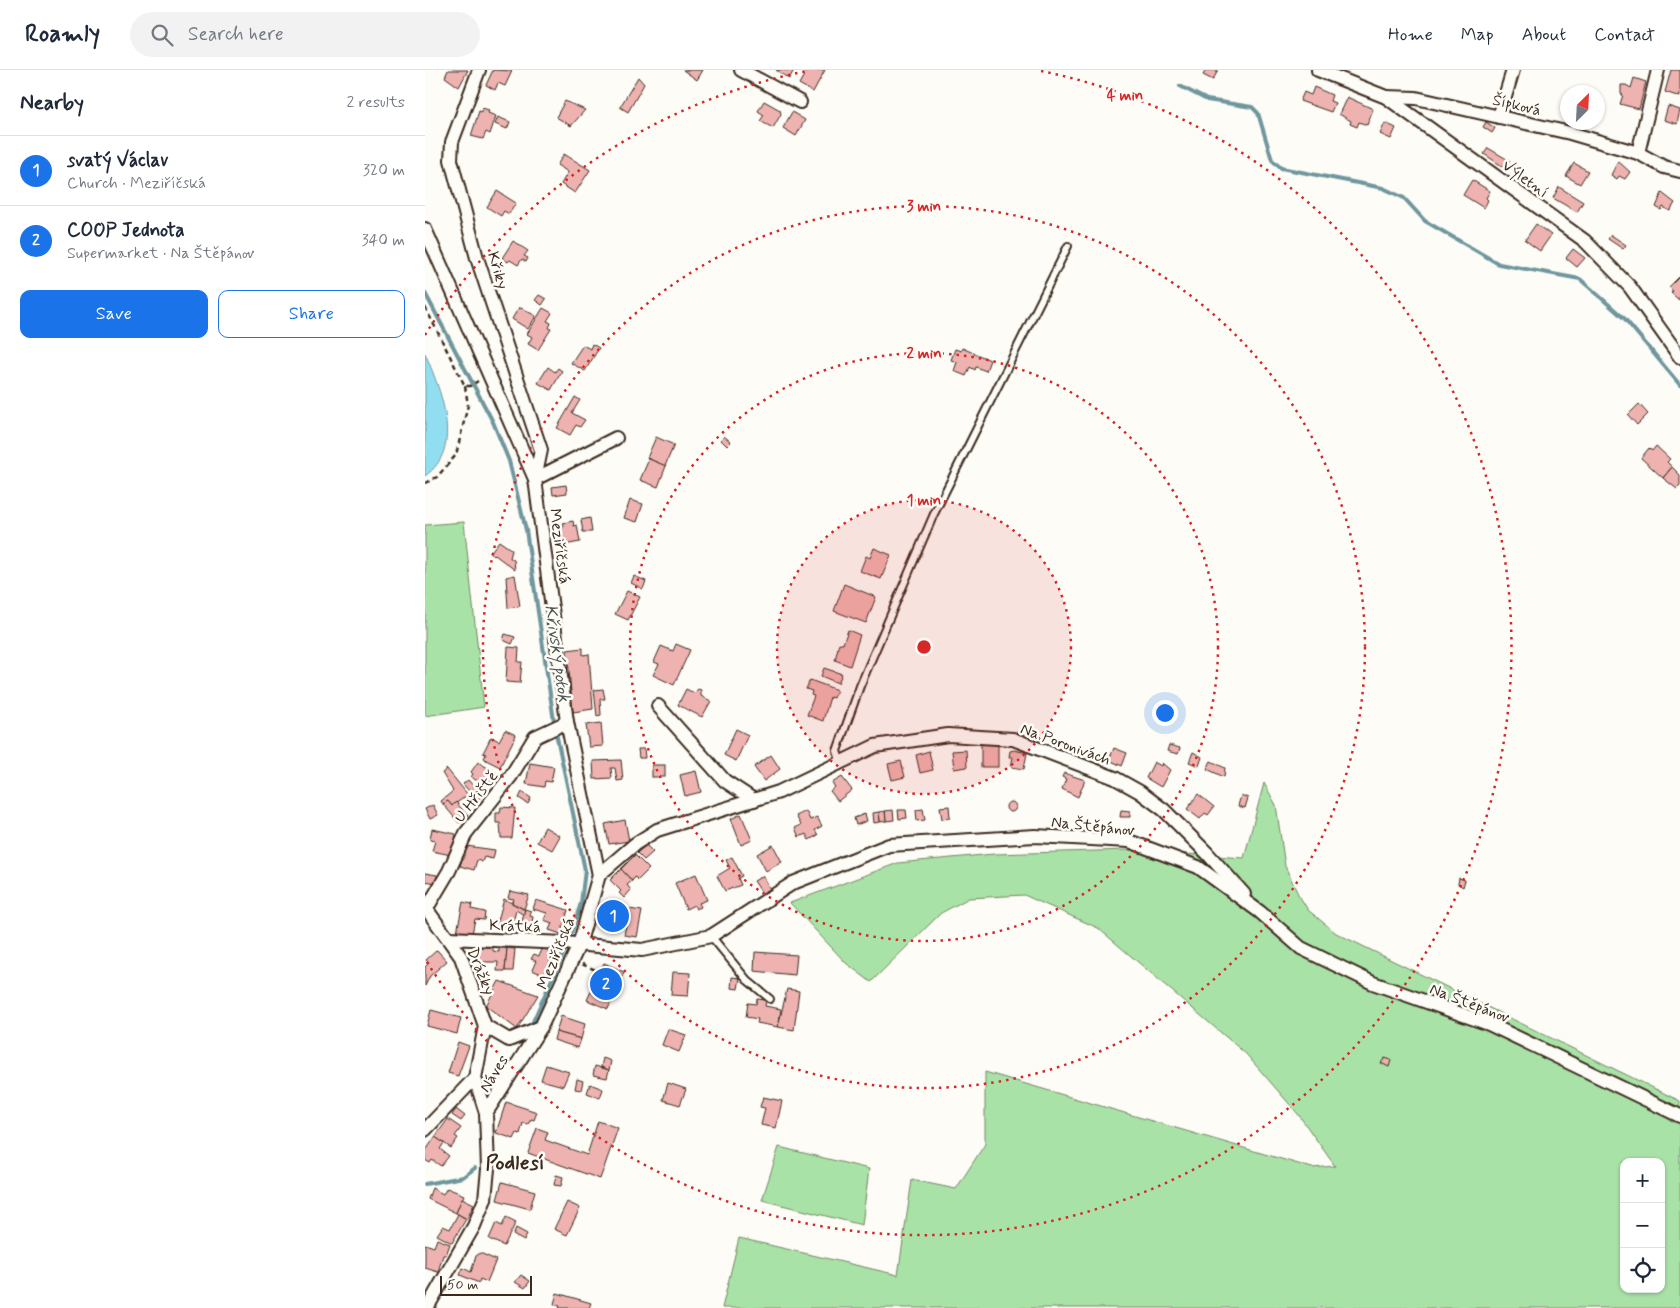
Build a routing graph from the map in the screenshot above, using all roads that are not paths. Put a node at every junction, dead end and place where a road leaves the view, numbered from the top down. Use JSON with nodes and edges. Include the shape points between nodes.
{"nodes":[{"id":1,"x":479,"y":70,"type":"edge"},
{"id":2,"x":741,"y":70,"type":"edge"},
{"id":3,"x":1318,"y":70,"type":"edge"},
{"id":4,"x":1513,"y":70,"type":"edge"},
{"id":5,"x":1659,"y":70,"type":"edge"},
{"id":6,"x":1386,"y":97,"type":"junction"},
{"id":7,"x":800,"y":102,"type":"dead end"},
{"id":8,"x":1499,"y":117,"type":"junction"},
{"id":9,"x":1638,"y":153,"type":"junction"},
{"id":10,"x":1680,"y":171,"type":"edge"},
{"id":11,"x":425,"y":229,"type":"edge"},
{"id":12,"x":1068,"y":246,"type":"dead end"},
{"id":13,"x":1680,"y":357,"type":"edge"},
{"id":14,"x":616,"y":438,"type":"dead end"},
{"id":15,"x":535,"y":479,"type":"junction"},
{"id":16,"x":658,"y":706,"type":"dead end"},
{"id":17,"x":564,"y":724,"type":"junction"},
{"id":18,"x":841,"y":763,"type":"junction"},
{"id":19,"x":754,"y":800,"type":"junction"},
{"id":20,"x":599,"y":875,"type":"junction"},
{"id":21,"x":426,"y":907,"type":"edge"},
{"id":22,"x":1260,"y":912,"type":"junction"},
{"id":23,"x":711,"y":936,"type":"junction"},
{"id":24,"x":449,"y":938,"type":"junction"},
{"id":25,"x":572,"y":944,"type":"junction"},
{"id":26,"x":770,"y":999,"type":"dead end"},
{"id":27,"x":485,"y":1026,"type":"junction"},
{"id":28,"x":541,"y":1027,"type":"junction"},
{"id":29,"x":475,"y":1078,"type":"junction"},
{"id":30,"x":487,"y":1113,"type":"junction"},
{"id":31,"x":1680,"y":1116,"type":"edge"},
{"id":32,"x":425,"y":1130,"type":"edge"},
{"id":33,"x":427,"y":1308,"type":"edge"}],
"edges":[{"from":1,"to":15,"type":"street","name":"Křiky","via":[[452,142],[451,160],[477,258],[541,450]]},
{"from":2,"to":7,"type":"street"},
{"from":3,"to":6,"type":"street","name":"Výletní"},
{"from":4,"to":8,"type":"street"},
{"from":5,"to":9,"type":"street"},
{"from":6,"to":8,"type":"street","name":"Šípková","via":[[1416,98]]},
{"from":6,"to":13,"type":"street","name":"Výletní","via":[[1585,241],[1630,287]]},
{"from":8,"to":9,"type":"street","name":"Šípková"},
{"from":9,"to":10,"type":"street","name":"Šípková","via":[[1664,167]]},
{"from":11,"to":15,"type":"street","name":"Meziříčská"},
{"from":12,"to":18,"type":"lane","via":[[934,514],[860,686],[837,751]]},
{"from":14,"to":15,"type":"street"},
{"from":15,"to":17,"type":"street","name":"Meziříčská"},
{"from":16,"to":19,"type":"street","via":[[725,781]]},
{"from":17,"to":20,"type":"street","name":"Meziříčská"},
{"from":17,"to":21,"type":"street","name":"U Hřiště","via":[[535,737],[511,776],[466,833],[449,871]]},
{"from":18,"to":19,"type":"street","name":"Na Poronivách"},
{"from":18,"to":22,"type":"street","name":"Na Poronivách","via":[[875,746],[948,735],[1013,740],[1115,778],[1140,792],[1207,853]]},
{"from":19,"to":20,"type":"street","name":"Na Poronivách","via":[[657,830]]},
{"from":20,"to":25,"type":"street","name":"Meziříčská"},
{"from":21,"to":24,"type":"street","name":"Drážky"},
{"from":22,"to":23,"type":"street","name":"Na Štěpánov","via":[[1198,867],[1129,841],[1035,836],[889,846],[793,883]]},
{"from":22,"to":31,"type":"street","name":"Na Štěpánov","via":[[1301,948],[1373,983],[1489,1024]]},
{"from":23,"to":25,"type":"street","name":"Na Štěpánov","via":[[642,950]]},
{"from":23,"to":26,"type":"lane","via":[[747,980]]},
{"from":24,"to":25,"type":"street","name":"Krátká"},
{"from":24,"to":27,"type":"street","name":"Drážky","via":[[461,957]]},
{"from":25,"to":28,"type":"street","name":"Meziříčská"},
{"from":27,"to":28,"type":"street","name":"Náves","via":[[509,1040]]},
{"from":27,"to":29,"type":"street","name":"Náves"},
{"from":28,"to":30,"type":"street","name":"Náves"},
{"from":29,"to":30,"type":"street","name":"Náves"},
{"from":29,"to":32,"type":"street"},
{"from":30,"to":33,"type":"street","via":[[489,1169],[485,1198],[474,1226]]}]}
